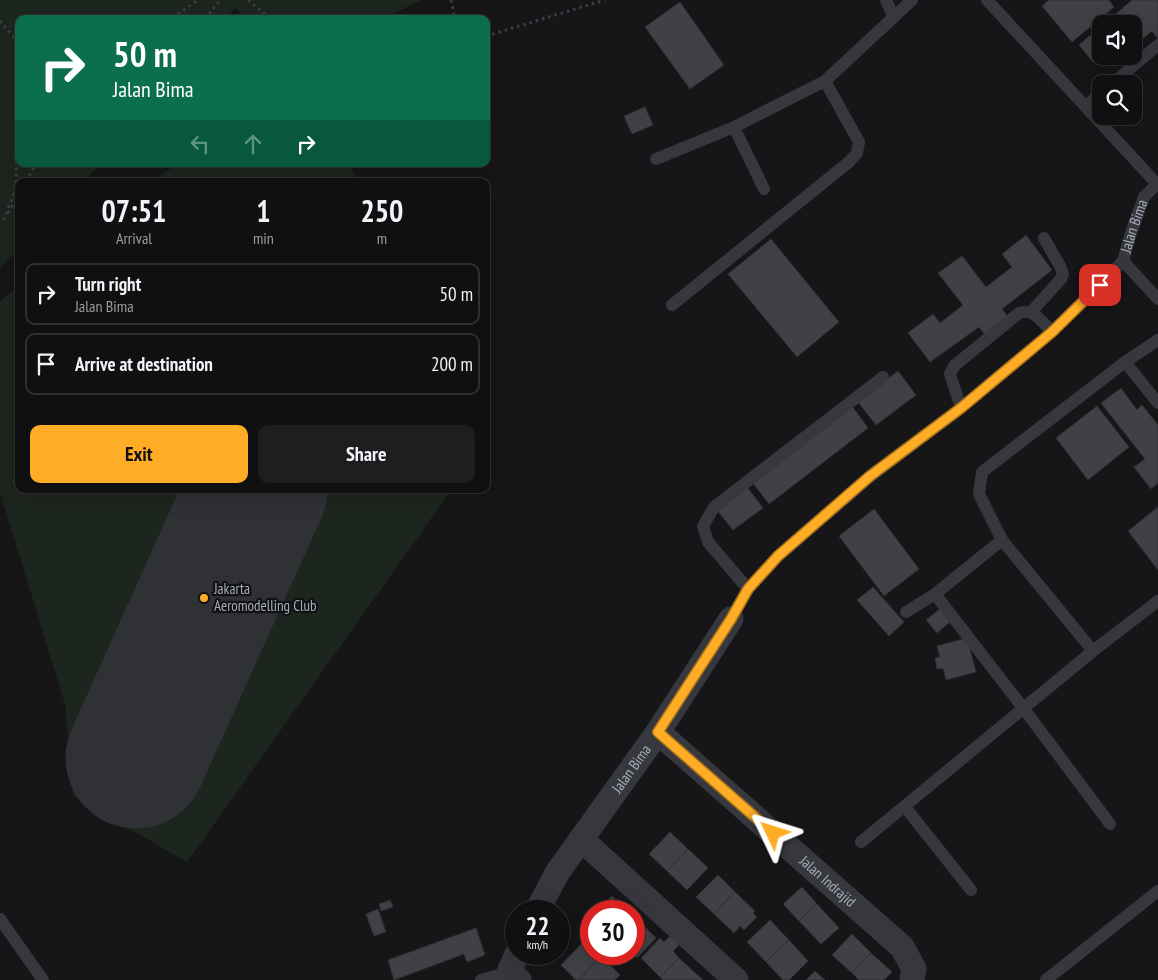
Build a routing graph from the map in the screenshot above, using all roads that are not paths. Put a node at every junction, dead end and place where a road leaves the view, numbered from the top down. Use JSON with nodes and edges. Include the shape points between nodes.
{"nodes":[{"id":1,"x":886,"y":0,"type":"edge"},
{"id":2,"x":912,"y":0,"type":"edge"},
{"id":3,"x":987,"y":0,"type":"edge"},
{"id":4,"x":893,"y":16,"type":"junction"},
{"id":5,"x":1158,"y":45,"type":"edge"},
{"id":6,"x":1123,"y":75,"type":"edge"},
{"id":7,"x":825,"y":81,"type":"junction"},
{"id":8,"x":1092,"y":101,"type":"edge"},
{"id":9,"x":1086,"y":106,"type":"junction"},
{"id":10,"x":734,"y":127,"type":"junction"},
{"id":11,"x":656,"y":158,"type":"dead end"},
{"id":12,"x":1158,"y":183,"type":"edge"},
{"id":13,"x":764,"y":189,"type":"dead end"},
{"id":14,"x":1044,"y":238,"type":"dead end"},
{"id":15,"x":1123,"y":261,"type":"junction"},
{"id":16,"x":1158,"y":299,"type":"edge"},
{"id":17,"x":672,"y":305,"type":"dead end"},
{"id":18,"x":1031,"y":312,"type":"junction"},
{"id":19,"x":1052,"y":332,"type":"junction"},
{"id":20,"x":1158,"y":340,"type":"edge"},
{"id":21,"x":1125,"y":362,"type":"junction"},
{"id":22,"x":883,"y":377,"type":"dead end"},
{"id":23,"x":1158,"y":403,"type":"edge"},
{"id":24,"x":961,"y":408,"type":"junction"},
{"id":25,"x":1002,"y":540,"type":"junction"},
{"id":26,"x":748,"y":589,"type":"junction"},
{"id":27,"x":935,"y":594,"type":"junction"},
{"id":28,"x":1158,"y":601,"type":"edge"},
{"id":29,"x":906,"y":612,"type":"dead end"},
{"id":30,"x":731,"y":619,"type":"joint"},
{"id":31,"x":1093,"y":651,"type":"junction"},
{"id":32,"x":1024,"y":709,"type":"junction"},
{"id":33,"x":658,"y":732,"type":"junction"},
{"id":34,"x":905,"y":807,"type":"junction"},
{"id":35,"x":1110,"y":824,"type":"dead end"},
{"id":36,"x":581,"y":839,"type":"junction"},
{"id":37,"x":861,"y":842,"type":"dead end"},
{"id":38,"x":971,"y":890,"type":"dead end"},
{"id":39,"x":1158,"y":890,"type":"edge"},
{"id":40,"x":543,"y":900,"type":"edge"},
{"id":41,"x":0,"y":919,"type":"edge"},
{"id":42,"x":515,"y":968,"type":"edge"},
{"id":43,"x":43,"y":980,"type":"edge"},
{"id":44,"x":481,"y":980,"type":"edge"},
{"id":45,"x":736,"y":980,"type":"edge"},
{"id":46,"x":912,"y":980,"type":"edge"},
{"id":47,"x":1046,"y":980,"type":"edge"}],
"edges":[{"from":1,"to":4,"type":"lane"},
{"from":2,"to":4,"type":"lane"},
{"from":3,"to":9,"type":"lane"},
{"from":4,"to":7,"type":"lane"},
{"from":5,"to":6,"type":"lane"},
{"from":7,"to":10,"type":"lane"},
{"from":7,"to":17,"type":"lane","via":[[859,142],[857,154]]},
{"from":8,"to":9,"type":"lane"},
{"from":9,"to":12,"type":"lane"},
{"from":10,"to":11,"type":"lane"},
{"from":10,"to":13,"type":"lane"},
{"from":12,"to":15,"type":"lane","name":"Jalan Bima","via":[[1144,197]]},
{"from":14,"to":18,"type":"lane","via":[[1063,274]]},
{"from":15,"to":16,"type":"lane"},
{"from":15,"to":19,"type":"lane","name":"Jalan Bima"},
{"from":18,"to":19,"type":"lane"},
{"from":18,"to":24,"type":"lane","via":[[1019,313],[954,366],[950,374]]},
{"from":19,"to":24,"type":"lane","name":"Jalan Bima"},
{"from":20,"to":21,"type":"lane"},
{"from":21,"to":23,"type":"lane"},
{"from":21,"to":25,"type":"lane","via":[[982,472],[979,494]]},
{"from":22,"to":26,"type":"lane","via":[[714,507],[703,526],[708,542]]},
{"from":24,"to":26,"type":"lane","name":"Jalan Bima","via":[[870,476],[778,556]]},
{"from":25,"to":27,"type":"lane"},
{"from":25,"to":31,"type":"lane"},
{"from":26,"to":30,"type":"lane","name":"Jalan Bima"},
{"from":27,"to":29,"type":"lane"},
{"from":27,"to":32,"type":"lane"},
{"from":28,"to":31,"type":"lane"},
{"from":30,"to":33,"type":"street","name":"Jalan Bima"},
{"from":31,"to":32,"type":"lane"},
{"from":32,"to":34,"type":"lane"},
{"from":32,"to":35,"type":"lane"},
{"from":33,"to":36,"type":"street","name":"Jalan Bima"},
{"from":33,"to":46,"type":"street","name":"Jalan Indrajid","via":[[902,947],[914,969]]},
{"from":34,"to":37,"type":"lane"},
{"from":34,"to":38,"type":"lane"},
{"from":36,"to":40,"type":"street","name":"Jalan Bima","via":[[557,872]]},
{"from":36,"to":45,"type":"street"},
{"from":39,"to":47,"type":"lane"},
{"from":41,"to":43,"type":"lane"},
{"from":42,"to":44,"type":"lane"}]}
